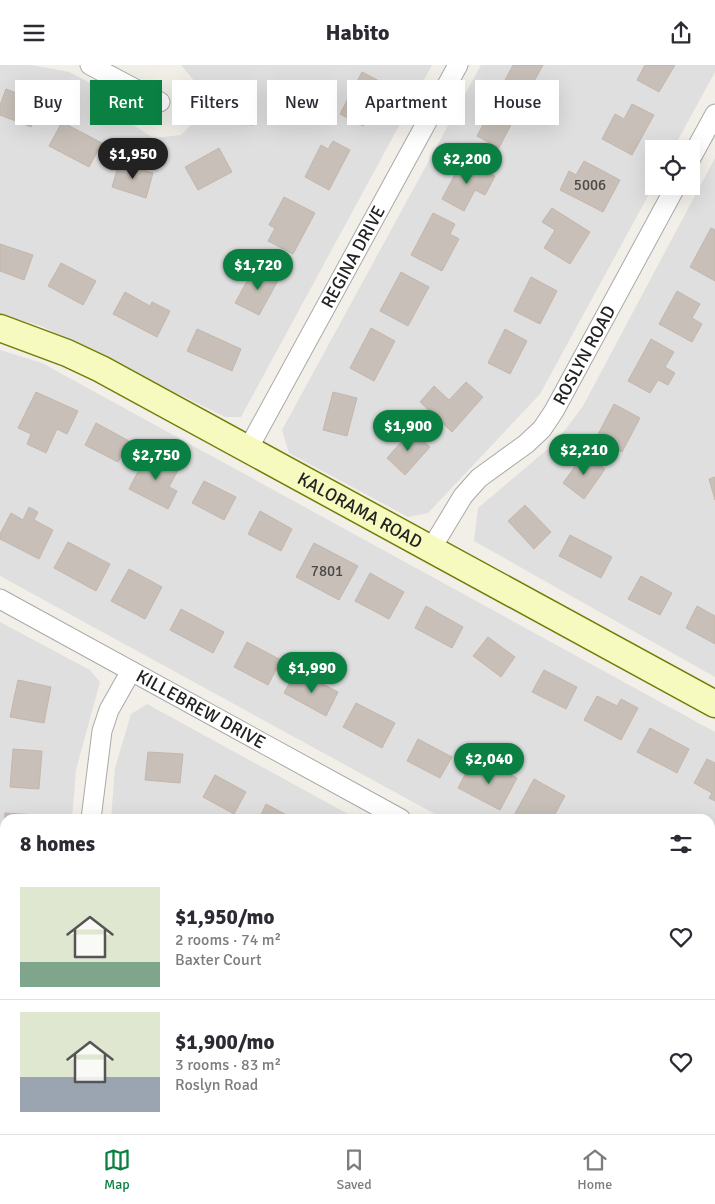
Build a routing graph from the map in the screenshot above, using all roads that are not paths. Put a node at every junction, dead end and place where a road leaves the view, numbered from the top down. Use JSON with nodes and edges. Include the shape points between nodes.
{"nodes":[{"id":1,"x":90,"y":65,"type":"edge"},
{"id":2,"x":458,"y":65,"type":"edge"},
{"id":3,"x":118,"y":80,"type":"edge"},
{"id":4,"x":715,"y":114,"type":"edge"},
{"id":5,"x":700,"y":142,"type":"edge"},
{"id":6,"x":671,"y":195,"type":"edge"},
{"id":7,"x":0,"y":328,"type":"edge"},
{"id":8,"x":248,"y":449,"type":"junction"},
{"id":9,"x":432,"y":549,"type":"junction"},
{"id":10,"x":0,"y":599,"type":"edge"},
{"id":11,"x":131,"y":671,"type":"junction"},
{"id":12,"x":715,"y":704,"type":"edge"},
{"id":13,"x":92,"y":814,"type":"edge"},
{"id":14,"x":392,"y":814,"type":"edge"}],
"edges":[{"from":1,"to":3,"type":"street"},
{"from":2,"to":8,"type":"street","name":"REGINA DRIVE"},
{"from":4,"to":5,"type":"street"},
{"from":6,"to":9,"type":"street","name":"ROSLYN ROAD","via":[[546,423],[526,444],[479,478],[463,496]]},
{"from":7,"to":8,"type":"street","name":"KALORAMA ROAD","via":[[101,369]]},
{"from":8,"to":9,"type":"street","name":"KALORAMA ROAD"},
{"from":9,"to":12,"type":"street","name":"KALORAMA ROAD"},
{"from":10,"to":11,"type":"street","name":"KILLEBREW DRIVE"},
{"from":11,"to":13,"type":"street","via":[[109,710],[102,731]]},
{"from":11,"to":14,"type":"street","name":"KILLEBREW DRIVE"}]}
